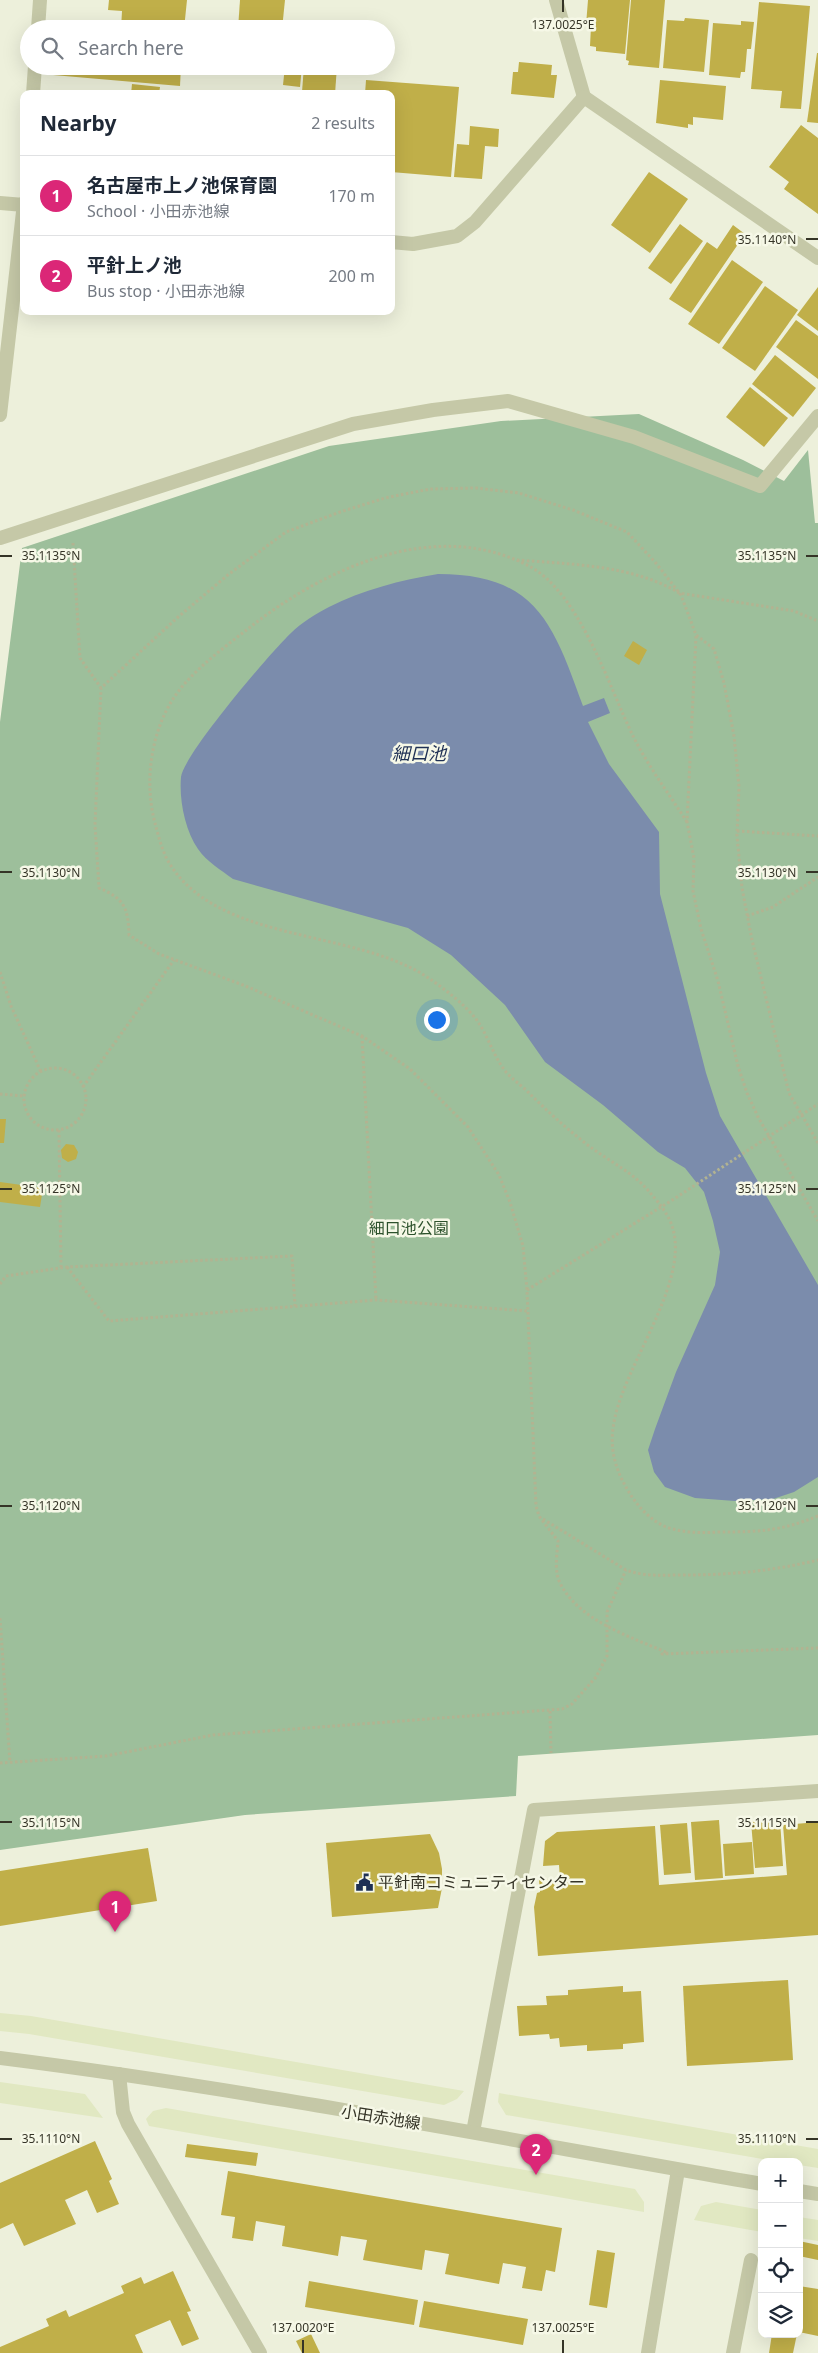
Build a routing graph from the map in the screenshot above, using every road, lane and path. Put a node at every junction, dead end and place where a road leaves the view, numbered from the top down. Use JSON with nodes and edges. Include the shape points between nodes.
{"nodes":[{"id":1,"x":40,"y":0,"type":"edge"},
{"id":2,"x":556,"y":0,"type":"edge"},
{"id":3,"x":39,"y":20,"type":"edge"},
{"id":4,"x":34,"y":75,"type":"edge"},
{"id":5,"x":33,"y":90,"type":"edge"},
{"id":6,"x":584,"y":97,"type":"junction"},
{"id":7,"x":0,"y":203,"type":"edge"},
{"id":8,"x":20,"y":204,"type":"edge"},
{"id":9,"x":20,"y":239,"type":"edge"},
{"id":10,"x":395,"y":242,"type":"edge"},
{"id":11,"x":818,"y":258,"type":"edge"},
{"id":12,"x":0,"y":415,"type":"edge"},
{"id":13,"x":818,"y":416,"type":"edge"},
{"id":14,"x":72,"y":514,"type":"junction"},
{"id":15,"x":0,"y":538,"type":"edge"},
{"id":16,"x":514,"y":560,"type":"junction"},
{"id":17,"x":679,"y":593,"type":"junction"},
{"id":18,"x":818,"y":620,"type":"edge"},
{"id":19,"x":696,"y":635,"type":"junction"},
{"id":20,"x":101,"y":688,"type":"junction"},
{"id":21,"x":687,"y":822,"type":"junction"},
{"id":22,"x":737,"y":831,"type":"junction"},
{"id":23,"x":818,"y":836,"type":"edge"},
{"id":24,"x":818,"y":877,"type":"edge"},
{"id":25,"x":747,"y":916,"type":"junction"},
{"id":26,"x":174,"y":960,"type":"junction"},
{"id":27,"x":0,"y":972,"type":"edge"},
{"id":28,"x":362,"y":1036,"type":"junction"},
{"id":29,"x":41,"y":1072,"type":"junction"},
{"id":30,"x":83,"y":1087,"type":"junction"},
{"id":31,"x":0,"y":1094,"type":"edge"},
{"id":32,"x":24,"y":1096,"type":"junction"},
{"id":33,"x":818,"y":1104,"type":"edge"},
{"id":34,"x":802,"y":1114,"type":"junction"},
{"id":35,"x":59,"y":1130,"type":"junction"},
{"id":36,"x":769,"y":1136,"type":"junction"},
{"id":37,"x":818,"y":1143,"type":"edge"},
{"id":38,"x":661,"y":1207,"type":"junction"},
{"id":39,"x":818,"y":1221,"type":"edge"},
{"id":40,"x":67,"y":1267,"type":"junction"},
{"id":41,"x":60,"y":1268,"type":"junction"},
{"id":42,"x":0,"y":1284,"type":"edge"},
{"id":43,"x":527,"y":1290,"type":"junction"},
{"id":44,"x":376,"y":1300,"type":"junction"},
{"id":45,"x":295,"y":1307,"type":"junction"},
{"id":46,"x":528,"y":1311,"type":"junction"},
{"id":47,"x":539,"y":1516,"type":"junction"},
{"id":48,"x":818,"y":1516,"type":"edge"},
{"id":49,"x":818,"y":1560,"type":"edge"},
{"id":50,"x":626,"y":1570,"type":"junction"},
{"id":51,"x":0,"y":1618,"type":"edge"},
{"id":52,"x":606,"y":1625,"type":"junction"},
{"id":53,"x":818,"y":1648,"type":"edge"},
{"id":54,"x":550,"y":1711,"type":"junction"},
{"id":55,"x":551,"y":1753,"type":"dead end"},
{"id":56,"x":0,"y":1763,"type":"edge"},
{"id":57,"x":10,"y":1763,"type":"junction"},
{"id":58,"x":818,"y":1790,"type":"edge"},
{"id":59,"x":0,"y":2058,"type":"edge"},
{"id":60,"x":119,"y":2074,"type":"junction"},
{"id":61,"x":473,"y":2132,"type":"junction"},
{"id":62,"x":678,"y":2170,"type":"junction"},
{"id":63,"x":758,"y":2183,"type":"edge"},
{"id":64,"x":803,"y":2192,"type":"edge"},
{"id":65,"x":818,"y":2194,"type":"edge"},
{"id":66,"x":751,"y":2260,"type":"dead end"},
{"id":67,"x":260,"y":2353,"type":"edge"},
{"id":68,"x":648,"y":2353,"type":"edge"},
{"id":69,"x":733,"y":2353,"type":"edge"}],
"edges":[{"from":1,"to":3,"type":"street"},
{"from":2,"to":6,"type":"street"},
{"from":4,"to":5,"type":"street"},
{"from":6,"to":10,"type":"street","via":[[475,222],[457,236],[413,244]]},
{"from":6,"to":11,"type":"street"},
{"from":7,"to":8,"type":"street"},
{"from":9,"to":12,"type":"street"},
{"from":13,"to":14,"type":"street","via":[[760,486],[634,437],[508,401],[353,424]]},
{"from":14,"to":15,"type":"street"},
{"from":14,"to":20,"type":"path","via":[[80,658]]},
{"from":16,"to":17,"type":"path","via":[[594,567],[662,582]]},
{"from":16,"to":21,"type":"path","via":[[534,569],[555,587],[572,610],[603,668],[635,741]]},
{"from":16,"to":38,"type":"path","via":[[502,554],[468,548],[440,547],[387,556],[357,563],[327,577],[268,614],[196,673],[179,691],[167,712],[160,726],[150,770],[154,821],[167,859],[206,899],[252,921],[383,956],[410,966],[430,979],[476,1019],[504,1070],[590,1147],[635,1176]]},
{"from":17,"to":18,"type":"path","via":[[794,611]]},
{"from":17,"to":19,"type":"path"},
{"from":17,"to":20,"type":"path","via":[[627,532],[519,493],[476,488],[430,489],[349,509],[286,532],[176,618]]},
{"from":19,"to":21,"type":"path"},
{"from":19,"to":22,"type":"path","via":[[714,649],[724,683],[739,787]]},
{"from":20,"to":26,"type":"path","via":[[95,825],[99,888],[113,894],[128,911],[129,934]]},
{"from":21,"to":36,"type":"path","via":[[694,858],[693,891],[702,930],[738,1066]]},
{"from":22,"to":23,"type":"path"},
{"from":22,"to":25,"type":"path"},
{"from":24,"to":25,"type":"path","via":[[773,907]]},
{"from":25,"to":34,"type":"path","via":[[789,1093]]},
{"from":26,"to":28,"type":"path","via":[[243,984]]},
{"from":26,"to":30,"type":"path"},
{"from":27,"to":29,"type":"path","via":[[11,1006]]},
{"from":28,"to":43,"type":"path","via":[[410,1069],[468,1127],[499,1175],[510,1202],[522,1246]]},
{"from":28,"to":44,"type":"path"},
{"from":29,"to":30,"type":"path","via":[[55,1068],[65,1070],[74,1074]]},
{"from":29,"to":32,"type":"path","via":[[30,1081]]},
{"from":30,"to":35,"type":"path","via":[[86,1100],[78,1120]]},
{"from":31,"to":32,"type":"path"},
{"from":32,"to":35,"type":"path","via":[[25,1109],[31,1119],[49,1130]]},
{"from":33,"to":34,"type":"path"},
{"from":34,"to":36,"type":"path"},
{"from":34,"to":37,"type":"path"},
{"from":35,"to":41,"type":"path"},
{"from":36,"to":38,"type":"path"},
{"from":36,"to":39,"type":"path"},
{"from":38,"to":43,"type":"path"},
{"from":38,"to":48,"type":"path","via":[[673,1224],[674,1262],[649,1336],[618,1406],[612,1430],[615,1463],[624,1484],[635,1502],[653,1519],[665,1527],[692,1533],[758,1533],[797,1525]]},
{"from":40,"to":41,"type":"path"},
{"from":40,"to":45,"type":"path","via":[[109,1321]]},
{"from":40,"to":45,"type":"path","via":[[292,1256]]},
{"from":41,"to":42,"type":"path","via":[[6,1276]]},
{"from":43,"to":46,"type":"path"},
{"from":44,"to":45,"type":"path"},
{"from":44,"to":46,"type":"path"},
{"from":46,"to":47,"type":"path"},
{"from":47,"to":50,"type":"path"},
{"from":47,"to":52,"type":"path","via":[[558,1541],[556,1562],[560,1582],[577,1605]]},
{"from":49,"to":50,"type":"path","via":[[729,1575],[641,1575]]},
{"from":50,"to":52,"type":"path","via":[[612,1597]]},
{"from":51,"to":57,"type":"path"},
{"from":52,"to":53,"type":"path","via":[[668,1653],[662,1654]]},
{"from":52,"to":54,"type":"path","via":[[609,1640],[607,1656],[596,1677],[572,1704],[562,1710]]},
{"from":54,"to":55,"type":"path"},
{"from":54,"to":57,"type":"path","via":[[213,1735],[106,1756]]},
{"from":56,"to":57,"type":"path"},
{"from":58,"to":61,"type":"street","via":[[534,1810]]},
{"from":59,"to":60,"type":"street","name":"小田赤池線"},
{"from":60,"to":61,"type":"street","name":"小田赤池線"},
{"from":60,"to":67,"type":"street","via":[[128,2124]]},
{"from":61,"to":62,"type":"street","name":"小田赤池線"},
{"from":62,"to":63,"type":"street","name":"小田赤池線"},
{"from":62,"to":68,"type":"street"},
{"from":64,"to":65,"type":"street"},
{"from":66,"to":69,"type":"street"}]}
